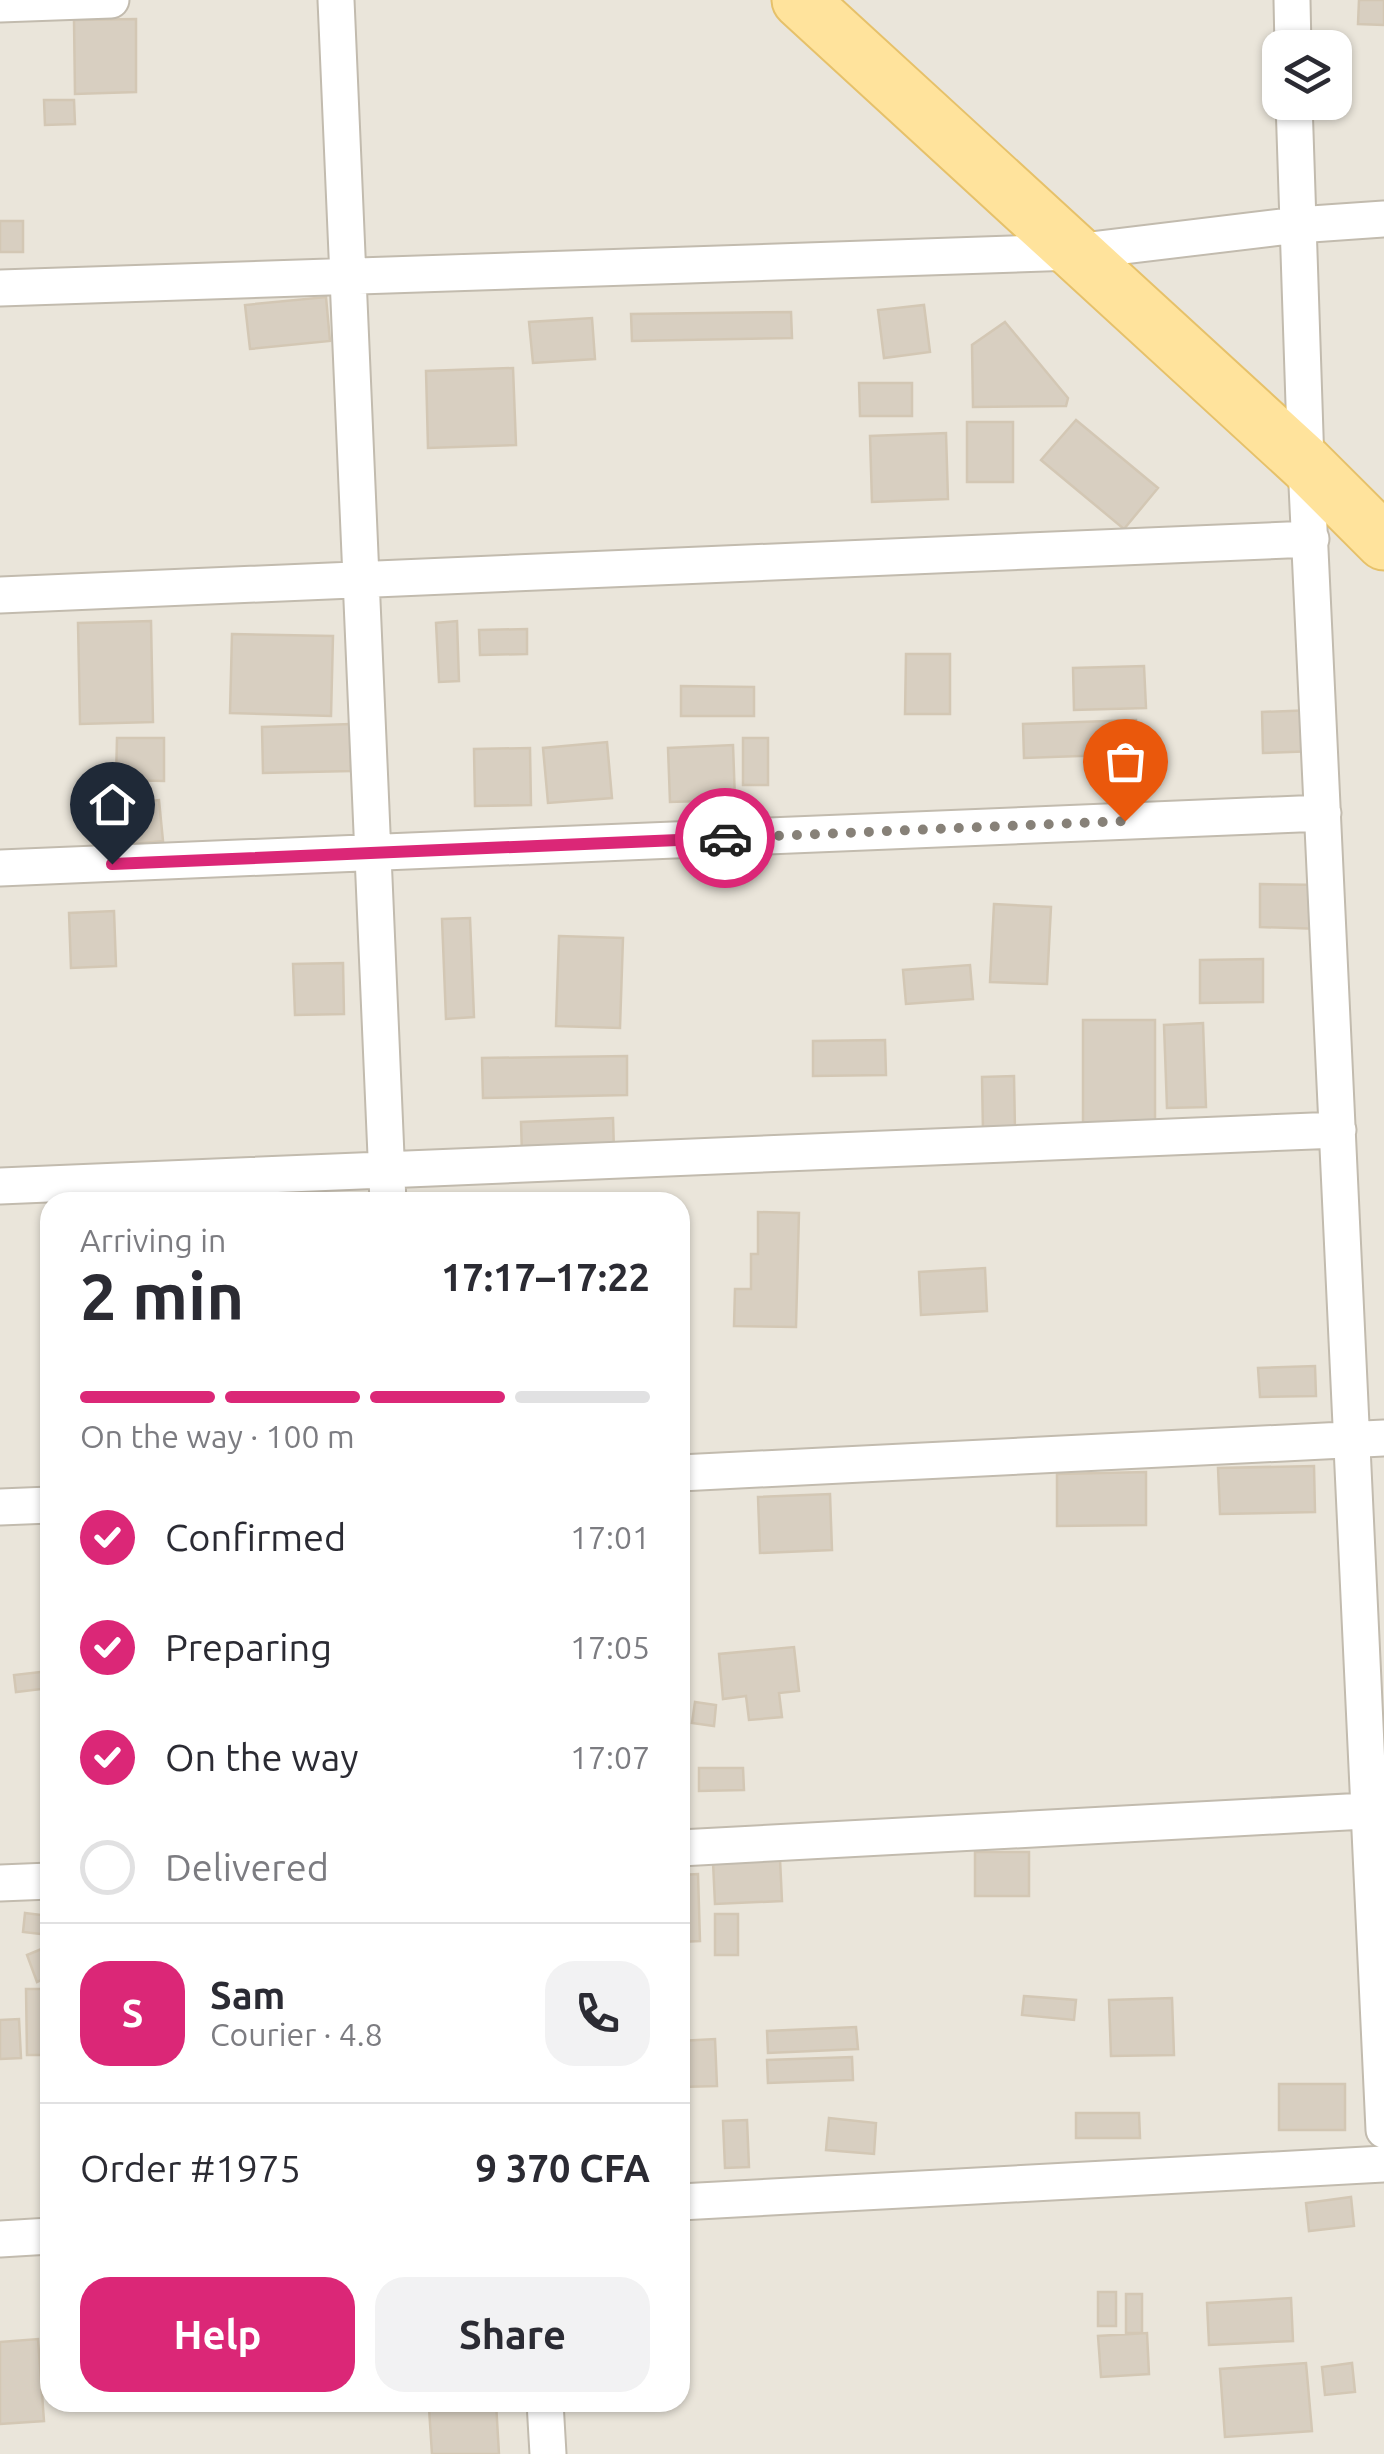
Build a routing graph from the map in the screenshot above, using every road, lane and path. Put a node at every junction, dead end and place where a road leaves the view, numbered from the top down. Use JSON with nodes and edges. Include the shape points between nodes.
{"nodes":[{"id":1,"x":111,"y":0,"type":"edge"},
{"id":2,"x":336,"y":0,"type":"edge"},
{"id":3,"x":1292,"y":0,"type":"edge"},
{"id":4,"x":0,"y":4,"type":"edge"},
{"id":5,"x":821,"y":5,"type":"edge"},
{"id":6,"x":1293,"y":30,"type":"edge"},
{"id":7,"x":1294,"y":120,"type":"edge"},
{"id":8,"x":1384,"y":219,"type":"edge"},
{"id":9,"x":1297,"y":224,"type":"junction"},
{"id":10,"x":1074,"y":252,"type":"junction"},
{"id":11,"x":349,"y":277,"type":"junction"},
{"id":12,"x":0,"y":288,"type":"edge"},
{"id":13,"x":1306,"y":464,"type":"junction"},
{"id":14,"x":1378,"y":530,"type":"edge"},
{"id":15,"x":1311,"y":539,"type":"junction"},
{"id":16,"x":361,"y":580,"type":"junction"},
{"id":17,"x":0,"y":595,"type":"edge"},
{"id":18,"x":1323,"y":813,"type":"junction"},
{"id":19,"x":373,"y":852,"type":"junction"},
{"id":20,"x":0,"y":868,"type":"edge"},
{"id":21,"x":1338,"y":1130,"type":"junction"},
{"id":22,"x":0,"y":1186,"type":"edge"},
{"id":23,"x":387,"y":1186,"type":"edge"},
{"id":24,"x":1368,"y":1439,"type":"edge"},
{"id":25,"x":690,"y":1473,"type":"edge"},
{"id":26,"x":40,"y":1505,"type":"edge"},
{"id":27,"x":0,"y":1507,"type":"edge"},
{"id":28,"x":1377,"y":1810,"type":"edge"},
{"id":29,"x":690,"y":1847,"type":"edge"},
{"id":30,"x":40,"y":1881,"type":"edge"},
{"id":31,"x":0,"y":1883,"type":"edge"},
{"id":32,"x":1384,"y":2130,"type":"edge"},
{"id":33,"x":1384,"y":2164,"type":"edge"},
{"id":34,"x":690,"y":2201,"type":"edge"},
{"id":35,"x":40,"y":2237,"type":"edge"},
{"id":36,"x":0,"y":2239,"type":"edge"},
{"id":37,"x":546,"y":2412,"type":"edge"},
{"id":38,"x":548,"y":2454,"type":"edge"}],
"edges":[{"from":1,"to":4,"type":"street"},
{"from":2,"to":11,"type":"street"},
{"from":3,"to":6,"type":"street"},
{"from":5,"to":10,"type":"main road"},
{"from":7,"to":9,"type":"street"},
{"from":8,"to":9,"type":"street"},
{"from":9,"to":10,"type":"street"},
{"from":9,"to":13,"type":"street"},
{"from":10,"to":11,"type":"street"},
{"from":10,"to":13,"type":"main road"},
{"from":11,"to":12,"type":"street"},
{"from":11,"to":16,"type":"street"},
{"from":13,"to":14,"type":"main road"},
{"from":13,"to":15,"type":"street"},
{"from":15,"to":16,"type":"street"},
{"from":15,"to":18,"type":"street"},
{"from":16,"to":17,"type":"street"},
{"from":16,"to":19,"type":"street"},
{"from":18,"to":19,"type":"street"},
{"from":18,"to":21,"type":"street"},
{"from":19,"to":20,"type":"street"},
{"from":19,"to":23,"type":"street"},
{"from":21,"to":23,"type":"street"},
{"from":21,"to":24,"type":"street"},
{"from":22,"to":23,"type":"street"},
{"from":24,"to":25,"type":"street"},
{"from":24,"to":28,"type":"street"},
{"from":26,"to":27,"type":"street"},
{"from":28,"to":29,"type":"street"},
{"from":28,"to":32,"type":"street"},
{"from":30,"to":31,"type":"street"},
{"from":33,"to":34,"type":"street"},
{"from":35,"to":36,"type":"street"},
{"from":37,"to":38,"type":"street"}]}
